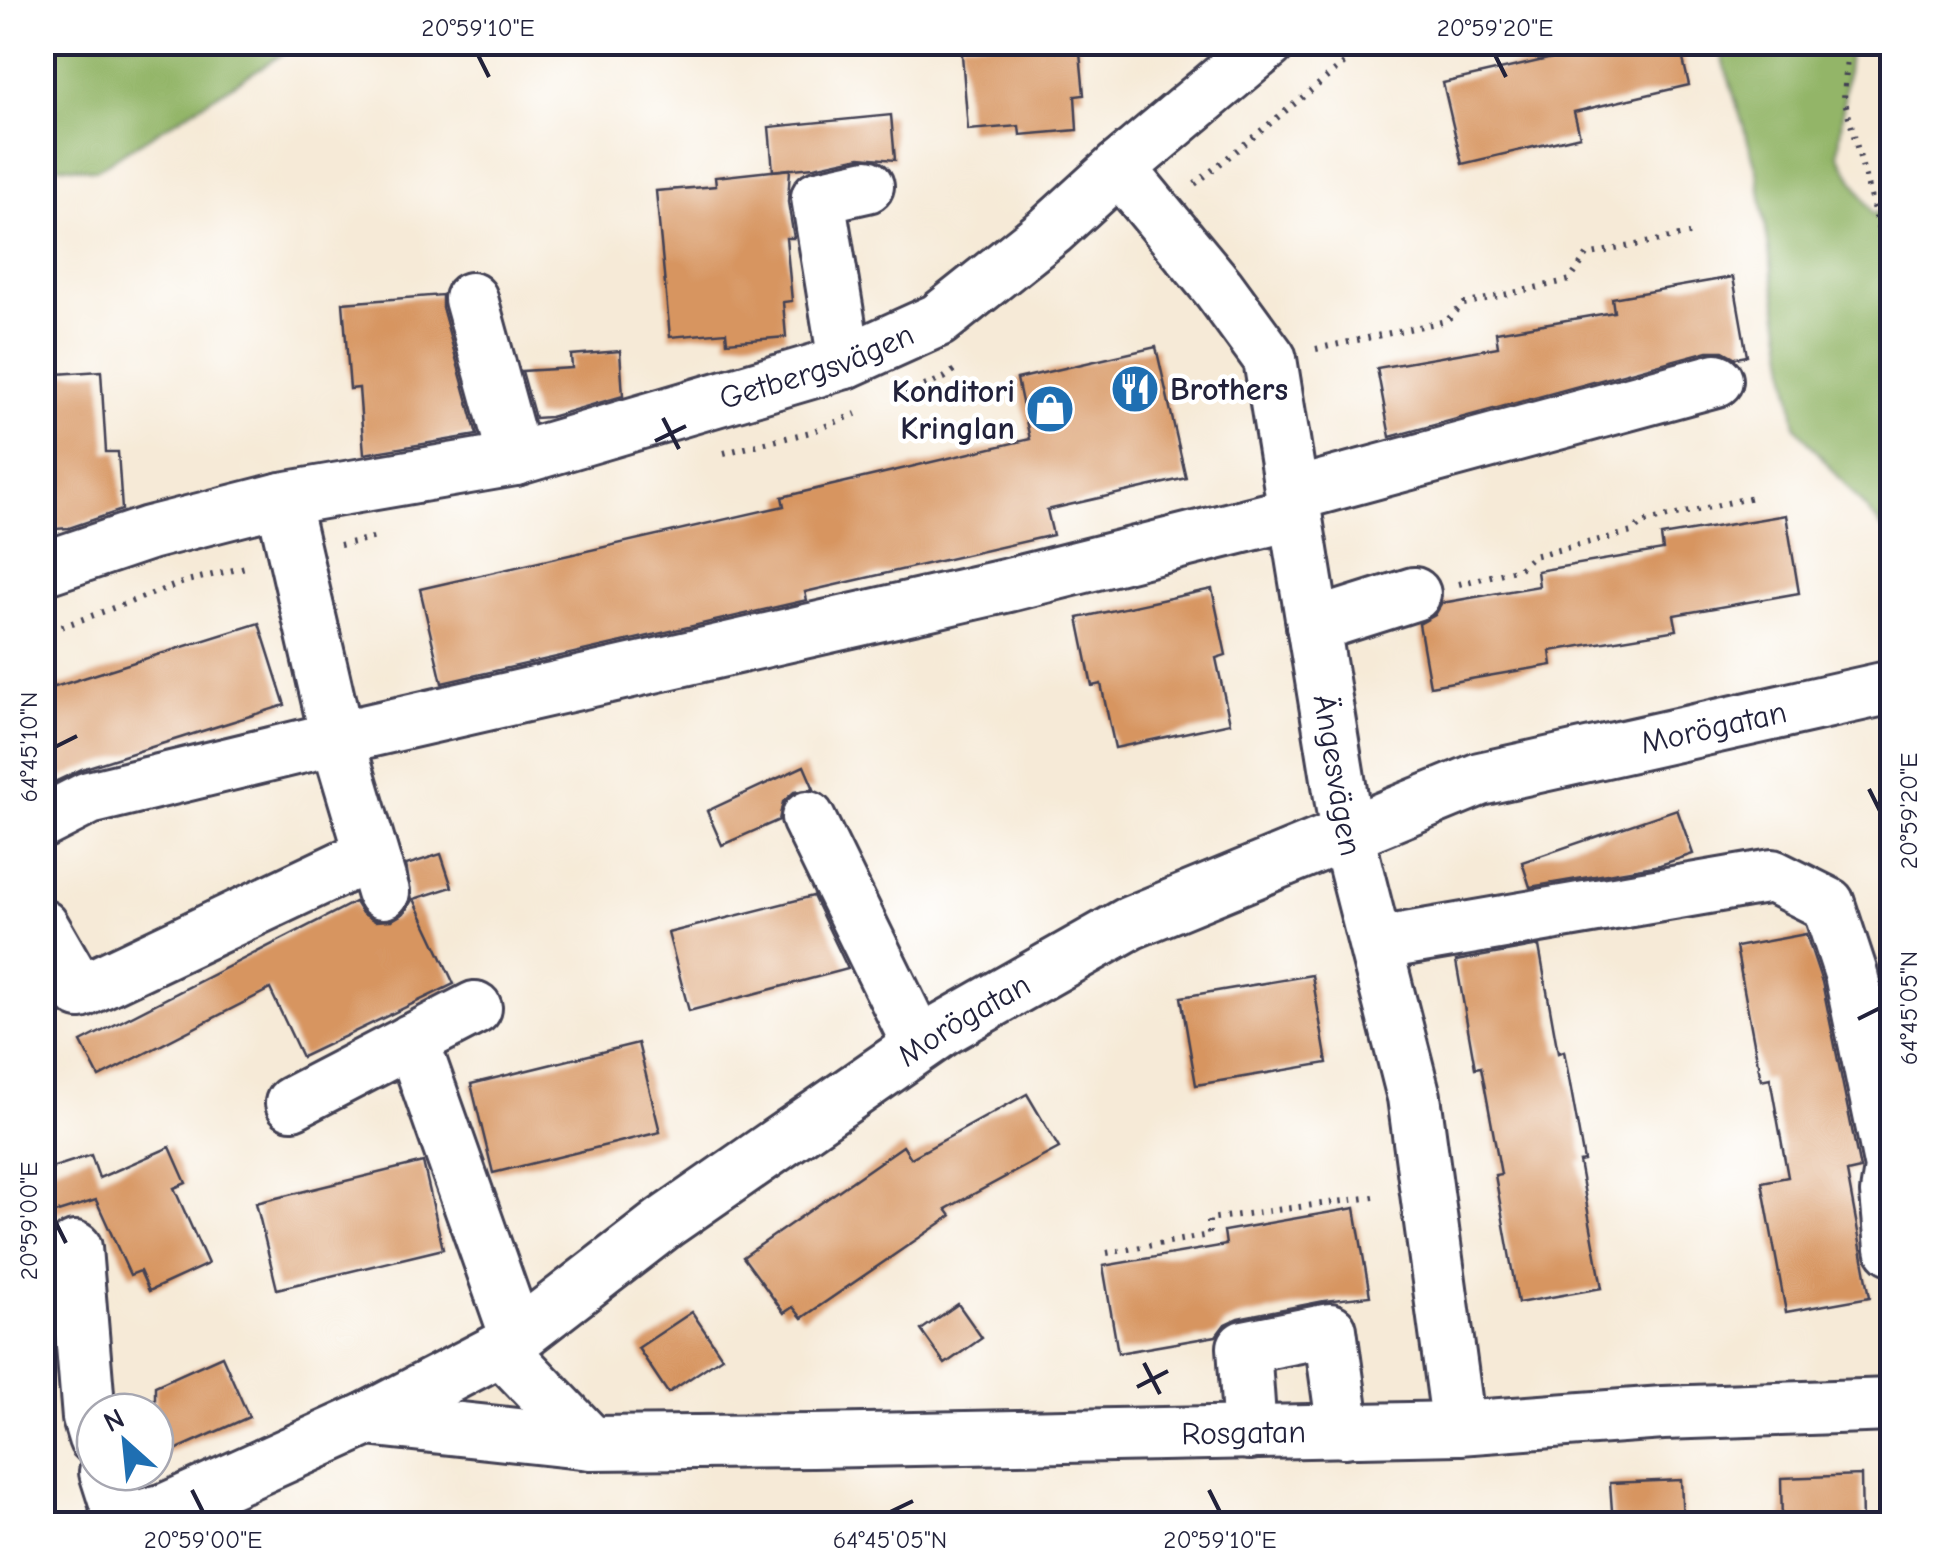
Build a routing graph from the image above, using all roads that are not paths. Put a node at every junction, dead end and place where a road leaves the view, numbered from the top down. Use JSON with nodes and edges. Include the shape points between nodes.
{"nodes":[{"id":1,"x":1246,"y":51,"type":"edge"},
{"id":2,"x":1119,"y":168,"type":"junction"},
{"id":3,"x":866,"y":186,"type":"dead end"},
{"id":4,"x":471,"y":299,"type":"dead end"},
{"id":5,"x":844,"y":362,"type":"junction"},
{"id":6,"x":1716,"y":380,"type":"dead end"},
{"id":7,"x":515,"y":460,"type":"junction"},
{"id":8,"x":282,"y":500,"type":"junction"},
{"id":9,"x":1294,"y":504,"type":"junction"},
{"id":10,"x":42,"y":569,"type":"edge"},
{"id":11,"x":1414,"y":594,"type":"road end"},
{"id":12,"x":1314,"y":626,"type":"junction"},
{"id":13,"x":1892,"y":687,"type":"edge"},
{"id":14,"x":337,"y":738,"type":"junction"},
{"id":15,"x":808,"y":818,"type":"dead end"},
{"id":16,"x":42,"y":822,"type":"edge"},
{"id":17,"x":1347,"y":834,"type":"junction"},
{"id":18,"x":42,"y":926,"type":"edge"},
{"id":19,"x":1376,"y":944,"type":"junction"},
{"id":20,"x":475,"y":1008,"type":"dead end"},
{"id":21,"x":412,"y":1040,"type":"junction"},
{"id":22,"x":920,"y":1046,"type":"junction"},
{"id":23,"x":292,"y":1103,"type":"dead end"},
{"id":24,"x":75,"y":1248,"type":"dead end"},
{"id":25,"x":1892,"y":1248,"type":"edge"},
{"id":26,"x":509,"y":1343,"type":"junction"},
{"id":27,"x":87,"y":1392,"type":"edge"},
{"id":28,"x":1892,"y":1404,"type":"edge"},
{"id":29,"x":366,"y":1419,"type":"junction"},
{"id":30,"x":1460,"y":1428,"type":"junction"},
{"id":31,"x":1344,"y":1431,"type":"junction"},
{"id":32,"x":1250,"y":1433,"type":"junction"},
{"id":33,"x":591,"y":1443,"type":"junction"},
{"id":34,"x":111,"y":1492,"type":"edge"},
{"id":35,"x":118,"y":1523,"type":"edge"}],
"edges":[{"from":1,"to":2,"type":"street","name":"Getbergsvägen"},
{"from":2,"to":5,"type":"street","name":"Getbergsvägen","via":[[938,320]]},
{"from":2,"to":9,"type":"street","name":"Ängesvägen","via":[[1270,359]]},
{"from":3,"to":5,"type":"street","via":[[818,197]]},
{"from":4,"to":7,"type":"street"},
{"from":5,"to":7,"type":"street","name":"Getbergsvägen"},
{"from":6,"to":9,"type":"street"},
{"from":7,"to":8,"type":"street","name":"Getbergsvägen"},
{"from":8,"to":10,"type":"street","name":"Getbergsvägen","via":[[149,533]]},
{"from":8,"to":14,"type":"street"},
{"from":9,"to":12,"type":"street","name":"Ängesvägen"},
{"from":9,"to":14,"type":"street","via":[[1009,585]]},
{"from":11,"to":12,"type":"street"},
{"from":12,"to":17,"type":"street","name":"Ängesvägen"},
{"from":13,"to":17,"type":"street","name":"Morögatan","via":[[1480,778]]},
{"from":14,"to":16,"type":"street","via":[[89,798]]},
{"from":14,"to":18,"type":"street","via":[[377,873],[80,992]]},
{"from":15,"to":22,"type":"street"},
{"from":17,"to":19,"type":"street","name":"Ängesvägen"},
{"from":17,"to":22,"type":"street","name":"Morögatan","via":[[1130,923]]},
{"from":19,"to":25,"type":"street","via":[[1772,876],[1828,904],[1851,974],[1891,1168]]},
{"from":19,"to":30,"type":"street","name":"Ängesvägen","via":[[1414,1096]]},
{"from":20,"to":21,"type":"street"},
{"from":21,"to":23,"type":"street"},
{"from":21,"to":26,"type":"street"},
{"from":22,"to":26,"type":"street","name":"Morögatan","via":[[664,1224]]},
{"from":24,"to":27,"type":"street"},
{"from":26,"to":29,"type":"street","name":"Morögatan"},
{"from":26,"to":33,"type":"street"},
{"from":28,"to":30,"type":"street","name":"Rosgatan"},
{"from":29,"to":33,"type":"street","name":"Rosgatan"},
{"from":29,"to":35,"type":"street","name":"Morögatan","via":[[166,1510]]},
{"from":30,"to":31,"type":"street","name":"Rosgatan"},
{"from":31,"to":32,"type":"street","name":"Rosgatan"},
{"from":31,"to":32,"type":"street","via":[[1330,1330],[1244,1347]]},
{"from":32,"to":33,"type":"street","name":"Rosgatan"},
{"from":34,"to":35,"type":"street"}]}
